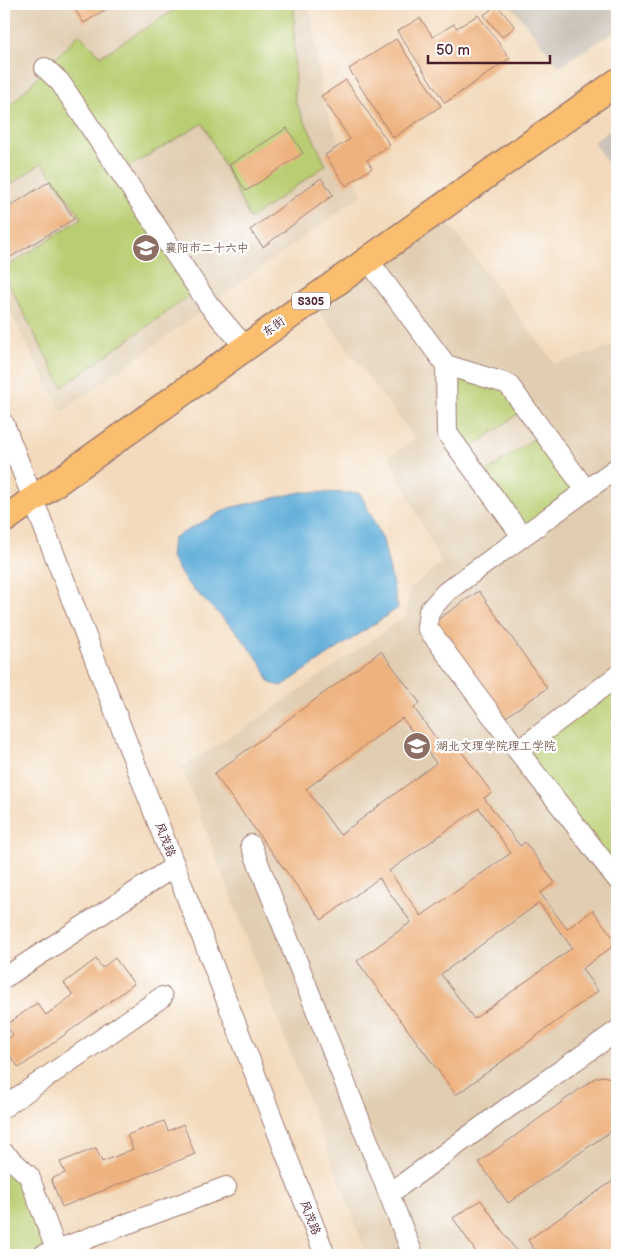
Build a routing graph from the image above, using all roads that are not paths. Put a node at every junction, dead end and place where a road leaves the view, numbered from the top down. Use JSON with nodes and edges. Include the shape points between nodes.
{"nodes":[{"id":1,"x":45,"y":68,"type":"dead end"},
{"id":2,"x":617,"y":82,"type":"edge"},
{"id":3,"x":368,"y":260,"type":"junction"},
{"id":4,"x":246,"y":348,"type":"junction"},
{"id":5,"x":446,"y":365,"type":"junction"},
{"id":6,"x":4,"y":424,"type":"edge"},
{"id":7,"x":617,"y":468,"type":"edge"},
{"id":8,"x":586,"y":490,"type":"junction"},
{"id":9,"x":33,"y":499,"type":"junction"},
{"id":10,"x":4,"y":520,"type":"edge"},
{"id":11,"x":522,"y":536,"type":"junction"},
{"id":12,"x":617,"y":676,"type":"edge"},
{"id":13,"x":518,"y":751,"type":"junction"},
{"id":14,"x":251,"y":845,"type":"dead end"},
{"id":15,"x":175,"y":866,"type":"junction"},
{"id":16,"x":617,"y":880,"type":"edge"},
{"id":17,"x":4,"y":978,"type":"edge"},
{"id":18,"x":162,"y":997,"type":"dead end"},
{"id":19,"x":615,"y":1037,"type":"edge"},
{"id":20,"x":4,"y":1108,"type":"edge"},
{"id":21,"x":4,"y":1153,"type":"edge"},
{"id":22,"x":226,"y":1187,"type":"dead end"},
{"id":23,"x":389,"y":1194,"type":"junction"},
{"id":24,"x":53,"y":1253,"type":"edge"},
{"id":25,"x":325,"y":1255,"type":"edge"},
{"id":26,"x":413,"y":1255,"type":"edge"}],
"edges":[{"from":1,"to":4,"type":"street","via":[[60,82],[209,305]]},
{"from":2,"to":3,"type":"main road","name":"东街","number":"S305"},
{"from":3,"to":4,"type":"main road","name":"东街","number":"S305"},
{"from":3,"to":5,"type":"street"},
{"from":4,"to":9,"type":"main road","name":"东街","number":"S305"},
{"from":5,"to":8,"type":"street","via":[[508,384]]},
{"from":5,"to":11,"type":"street","via":[[448,433]]},
{"from":6,"to":9,"type":"street","name":"风茂路"},
{"from":7,"to":8,"type":"street"},
{"from":8,"to":11,"type":"street"},
{"from":9,"to":10,"type":"main road","name":"东街","number":"S305"},
{"from":9,"to":15,"type":"street","name":"风茂路"},
{"from":11,"to":13,"type":"street","via":[[446,592],[429,611],[427,627]]},
{"from":12,"to":13,"type":"street"},
{"from":13,"to":16,"type":"street"},
{"from":14,"to":23,"type":"street"},
{"from":15,"to":17,"type":"street"},
{"from":15,"to":25,"type":"street","name":"风茂路"},
{"from":18,"to":20,"type":"street"},
{"from":19,"to":23,"type":"street","via":[[509,1106]]},
{"from":21,"to":24,"type":"street","via":[[29,1176]]},
{"from":22,"to":24,"type":"street"},
{"from":23,"to":26,"type":"street"}]}
